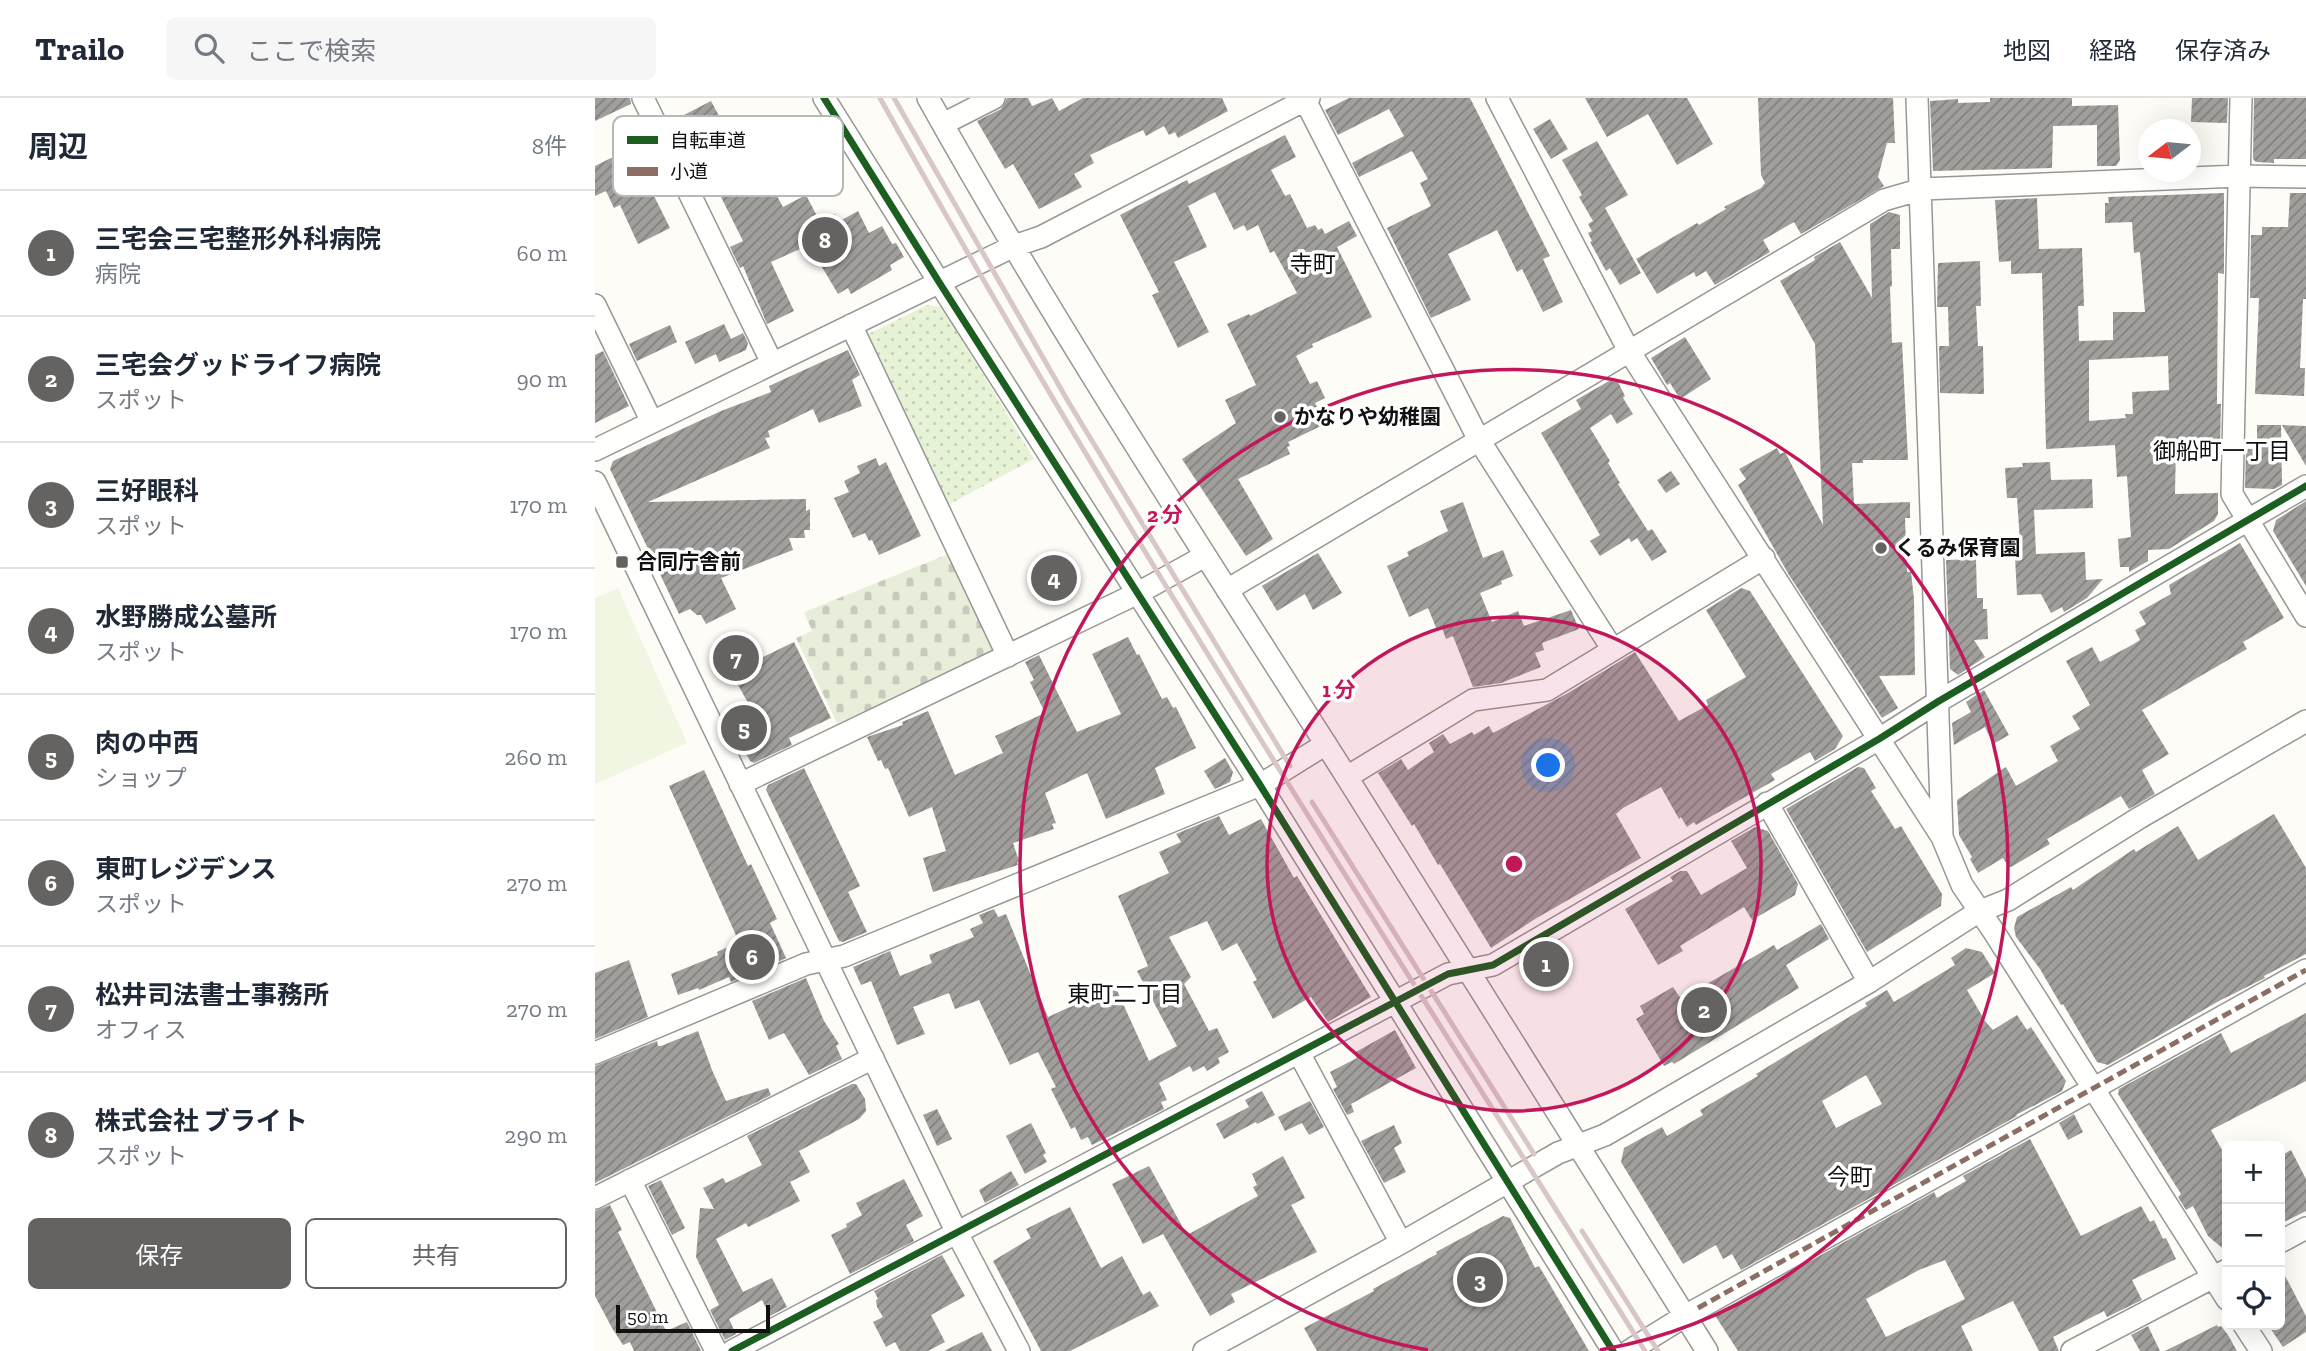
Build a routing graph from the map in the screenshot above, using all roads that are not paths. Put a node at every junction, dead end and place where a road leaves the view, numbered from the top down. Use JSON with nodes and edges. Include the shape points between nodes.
{"nodes":[{"id":1,"x":643,"y":98,"type":"edge"},
{"id":2,"x":824,"y":98,"type":"edge"},
{"id":3,"x":928,"y":98,"type":"edge"},
{"id":4,"x":994,"y":98,"type":"edge"},
{"id":5,"x":1497,"y":98,"type":"edge"},
{"id":6,"x":1917,"y":98,"type":"edge"},
{"id":7,"x":2241,"y":98,"type":"edge"},
{"id":8,"x":1307,"y":99,"type":"edge"},
{"id":9,"x":652,"y":116,"type":"edge"},
{"id":10,"x":835,"y":116,"type":"edge"},
{"id":11,"x":943,"y":124,"type":"junction"},
{"id":12,"x":843,"y":128,"type":"edge"},
{"id":13,"x":2239,"y":176,"type":"junction"},
{"id":14,"x":2306,"y":177,"type":"edge"},
{"id":15,"x":1922,"y":189,"type":"junction"},
{"id":16,"x":691,"y":196,"type":"edge"},
{"id":17,"x":1014,"y":246,"type":"junction"},
{"id":18,"x":939,"y":282,"type":"junction"},
{"id":19,"x":595,"y":305,"type":"edge"},
{"id":20,"x":851,"y":325,"type":"junction"},
{"id":21,"x":1629,"y":351,"type":"junction"},
{"id":22,"x":772,"y":363,"type":"junction"},
{"id":23,"x":652,"y":422,"type":"junction"},
{"id":24,"x":1479,"y":440,"type":"junction"},
{"id":25,"x":595,"y":450,"type":"edge"},
{"id":26,"x":595,"y":482,"type":"edge"},
{"id":27,"x":2306,"y":486,"type":"edge"},
{"id":28,"x":2247,"y":520,"type":"junction"},
{"id":29,"x":1205,"y":556,"type":"junction"},
{"id":30,"x":1764,"y":558,"type":"junction"},
{"id":31,"x":1227,"y":590,"type":"junction"},
{"id":32,"x":1137,"y":593,"type":"junction"},
{"id":33,"x":2306,"y":616,"type":"edge"},
{"id":34,"x":1613,"y":650,"type":"junction"},
{"id":35,"x":1008,"y":656,"type":"junction"},
{"id":36,"x":1939,"y":701,"type":"junction"},
{"id":37,"x":2306,"y":721,"type":"edge"},
{"id":38,"x":1879,"y":739,"type":"junction"},
{"id":39,"x":1326,"y":744,"type":"junction"},
{"id":40,"x":1347,"y":777,"type":"junction"},
{"id":41,"x":740,"y":784,"type":"junction"},
{"id":42,"x":1259,"y":785,"type":"junction"},
{"id":43,"x":1767,"y":803,"type":"junction"},
{"id":44,"x":1942,"y":837,"type":"junction"},
{"id":45,"x":1978,"y":912,"type":"junction"},
{"id":46,"x":826,"y":960,"type":"junction"},
{"id":47,"x":1469,"y":970,"type":"junction"},
{"id":48,"x":2306,"y":970,"type":"edge"},
{"id":49,"x":1869,"y":982,"type":"junction"},
{"id":50,"x":1394,"y":1003,"type":"junction"},
{"id":51,"x":595,"y":1053,"type":"edge"},
{"id":52,"x":1299,"y":1053,"type":"junction"},
{"id":53,"x":873,"y":1058,"type":"junction"},
{"id":54,"x":2093,"y":1089,"type":"junction"},
{"id":55,"x":1578,"y":1146,"type":"junction"},
{"id":56,"x":630,"y":1180,"type":"junction"},
{"id":57,"x":1507,"y":1182,"type":"junction"},
{"id":58,"x":595,"y":1198,"type":"edge"},
{"id":59,"x":2306,"y":1228,"type":"edge"},
{"id":60,"x":957,"y":1233,"type":"junction"},
{"id":61,"x":2285,"y":1239,"type":"edge"},
{"id":62,"x":1401,"y":1243,"type":"junction"},
{"id":63,"x":2220,"y":1274,"type":"edge"},
{"id":64,"x":1691,"y":1312,"type":"junction"},
{"id":65,"x":2247,"y":1330,"type":"edge"},
{"id":66,"x":716,"y":1351,"type":"edge"},
{"id":67,"x":732,"y":1351,"type":"edge"},
{"id":68,"x":1019,"y":1351,"type":"edge"},
{"id":69,"x":1203,"y":1351,"type":"edge"},
{"id":70,"x":1613,"y":1351,"type":"edge"},
{"id":71,"x":1629,"y":1351,"type":"edge"},
{"id":72,"x":1707,"y":1351,"type":"edge"},
{"id":73,"x":2072,"y":1351,"type":"edge"},
{"id":74,"x":2261,"y":1351,"type":"edge"}],
"edges":[{"from":1,"to":9,"type":"street"},
{"from":2,"to":10,"type":"street"},
{"from":3,"to":11,"type":"street"},
{"from":4,"to":11,"type":"street"},
{"from":5,"to":21,"type":"street"},
{"from":6,"to":15,"type":"street"},
{"from":7,"to":13,"type":"street"},
{"from":8,"to":17,"type":"street","via":[[1041,237]]},
{"from":8,"to":24,"type":"street"},
{"from":11,"to":17,"type":"street"},
{"from":12,"to":18,"type":"street"},
{"from":13,"to":14,"type":"street"},
{"from":13,"to":15,"type":"street"},
{"from":13,"to":28,"type":"street","via":[[2232,494]]},
{"from":15,"to":21,"type":"street","via":[[1884,200]]},
{"from":15,"to":36,"type":"street"},
{"from":16,"to":22,"type":"street"},
{"from":17,"to":18,"type":"street"},
{"from":17,"to":29,"type":"street"},
{"from":18,"to":20,"type":"street"},
{"from":18,"to":32,"type":"street"},
{"from":19,"to":23,"type":"street"},
{"from":20,"to":22,"type":"street"},
{"from":20,"to":35,"type":"street"},
{"from":21,"to":24,"type":"street"},
{"from":21,"to":30,"type":"street"},
{"from":22,"to":23,"type":"street"},
{"from":23,"to":25,"type":"street"},
{"from":24,"to":31,"type":"street"},
{"from":24,"to":34,"type":"street"},
{"from":26,"to":41,"type":"street"},
{"from":27,"to":28,"type":"street"},
{"from":28,"to":33,"type":"street"},
{"from":28,"to":36,"type":"street"},
{"from":29,"to":31,"type":"street"},
{"from":29,"to":32,"type":"street"},
{"from":30,"to":34,"type":"street"},
{"from":30,"to":38,"type":"street"},
{"from":31,"to":39,"type":"street"},
{"from":32,"to":35,"type":"street"},
{"from":32,"to":42,"type":"street"},
{"from":34,"to":40,"type":"street","via":[[1547,691],[1473,700]]},
{"from":35,"to":41,"type":"street"},
{"from":36,"to":38,"type":"street"},
{"from":36,"to":44,"type":"street"},
{"from":37,"to":45,"type":"street","via":[[2008,900]]},
{"from":38,"to":43,"type":"street"},
{"from":38,"to":44,"type":"street"},
{"from":39,"to":40,"type":"street"},
{"from":39,"to":42,"type":"street"},
{"from":40,"to":47,"type":"street"},
{"from":41,"to":46,"type":"street"},
{"from":42,"to":46,"type":"street"},
{"from":42,"to":50,"type":"street"},
{"from":43,"to":47,"type":"street","via":[[1493,965]]},
{"from":43,"to":49,"type":"street"},
{"from":44,"to":45,"type":"street"},
{"from":45,"to":49,"type":"street"},
{"from":45,"to":54,"type":"street"},
{"from":46,"to":51,"type":"street","via":[[806,964]]},
{"from":46,"to":53,"type":"street"},
{"from":47,"to":50,"type":"street","via":[[1448,974]]},
{"from":47,"to":55,"type":"street"},
{"from":48,"to":54,"type":"street"},
{"from":49,"to":55,"type":"street","via":[[1605,1135]]},
{"from":50,"to":52,"type":"street"},
{"from":50,"to":57,"type":"street"},
{"from":52,"to":60,"type":"street"},
{"from":52,"to":62,"type":"street"},
{"from":53,"to":56,"type":"street"},
{"from":53,"to":60,"type":"street"},
{"from":54,"to":63,"type":"street"},
{"from":54,"to":64,"type":"street"},
{"from":55,"to":57,"type":"street"},
{"from":55,"to":64,"type":"street"},
{"from":56,"to":58,"type":"street"},
{"from":56,"to":66,"type":"street"},
{"from":57,"to":62,"type":"street"},
{"from":57,"to":70,"type":"street"},
{"from":59,"to":61,"type":"street"},
{"from":60,"to":67,"type":"street"},
{"from":60,"to":68,"type":"street"},
{"from":62,"to":69,"type":"street"},
{"from":63,"to":73,"type":"street"},
{"from":64,"to":71,"type":"street"},
{"from":64,"to":72,"type":"street"},
{"from":65,"to":74,"type":"street"}]}
